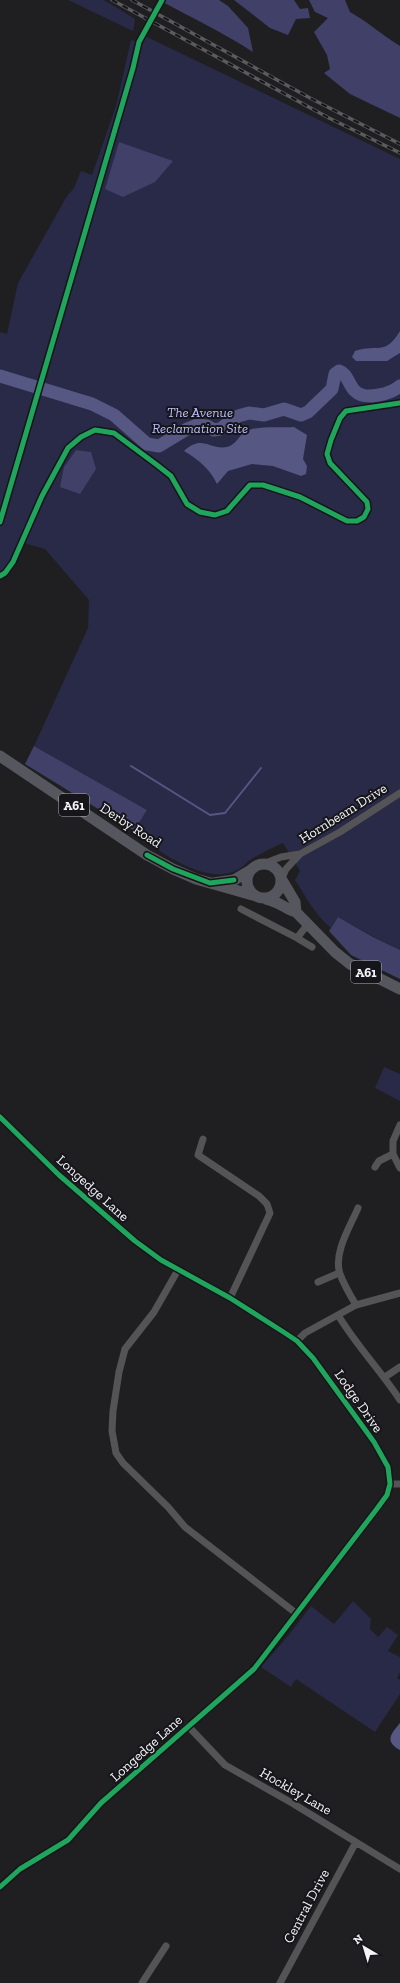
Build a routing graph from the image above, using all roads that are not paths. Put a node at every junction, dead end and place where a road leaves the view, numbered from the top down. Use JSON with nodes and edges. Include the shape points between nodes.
{"nodes":[{"id":1,"x":0,"y":756,"type":"edge"},
{"id":2,"x":400,"y":793,"type":"edge"},
{"id":3,"x":300,"y":854,"type":"junction"},
{"id":4,"x":263,"y":864,"type":"junction"},
{"id":5,"x":250,"y":870,"type":"junction"},
{"id":6,"x":282,"y":879,"type":"junction"},
{"id":7,"x":210,"y":883,"type":"junction"},
{"id":8,"x":261,"y":898,"type":"junction"},
{"id":9,"x":241,"y":909,"type":"dead end"},
{"id":10,"x":296,"y":912,"type":"junction"},
{"id":11,"x":308,"y":924,"type":"junction"},
{"id":12,"x":297,"y":938,"type":"junction"},
{"id":13,"x":312,"y":947,"type":"dead end"},
{"id":14,"x":400,"y":989,"type":"edge"},
{"id":15,"x":0,"y":1117,"type":"edge"},
{"id":16,"x":400,"y":1125,"type":"edge"},
{"id":17,"x":203,"y":1140,"type":"dead end"},
{"id":18,"x":392,"y":1154,"type":"junction"},
{"id":19,"x":375,"y":1166,"type":"dead end"},
{"id":20,"x":400,"y":1168,"type":"edge"},
{"id":21,"x":358,"y":1208,"type":"dead end"},
{"id":22,"x":178,"y":1270,"type":"junction"},
{"id":23,"x":339,"y":1273,"type":"junction"},
{"id":24,"x":318,"y":1282,"type":"dead end"},
{"id":25,"x":400,"y":1293,"type":"edge"},
{"id":26,"x":230,"y":1298,"type":"junction"},
{"id":27,"x":356,"y":1305,"type":"junction"},
{"id":28,"x":338,"y":1314,"type":"junction"},
{"id":29,"x":297,"y":1341,"type":"junction"},
{"id":30,"x":400,"y":1367,"type":"edge"},
{"id":31,"x":385,"y":1377,"type":"junction"},
{"id":32,"x":400,"y":1400,"type":"edge"},
{"id":33,"x":390,"y":1484,"type":"junction"},
{"id":34,"x":400,"y":1484,"type":"edge"},
{"id":35,"x":297,"y":1614,"type":"junction"},
{"id":36,"x":188,"y":1726,"type":"junction"},
{"id":37,"x":356,"y":1842,"type":"junction"},
{"id":38,"x":400,"y":1869,"type":"edge"},
{"id":39,"x":0,"y":1887,"type":"edge"},
{"id":40,"x":166,"y":1946,"type":"dead end"},
{"id":41,"x":142,"y":1983,"type":"edge"},
{"id":42,"x":280,"y":1983,"type":"edge"}],
"edges":[{"from":1,"to":7,"type":"highway","name":"Derby Road","number":"A61","via":[[147,855],[173,870]]},
{"from":2,"to":3,"type":"street","name":"Hornbeam Drive","via":[[340,832]]},
{"from":3,"to":4,"type":"street","name":"Hornbeam Drive","via":[[281,857]]},
{"from":3,"to":6,"type":"street","name":"Hornbeam Drive","via":[[286,869]]},
{"from":4,"to":5,"type":"highway"},
{"from":4,"to":6,"type":"highway","via":[[274,866]]},
{"from":5,"to":7,"type":"highway","name":"Derby Road","number":"A61","via":[[234,880]]},
{"from":5,"to":8,"type":"highway","via":[[247,886]]},
{"from":6,"to":8,"type":"highway","via":[[280,890],[276,894]]},
{"from":6,"to":10,"type":"highway","name":"Derby Road","number":"A61","via":[[296,902]]},
{"from":7,"to":8,"type":"highway","name":"Derby Road","number":"A61"},
{"from":8,"to":10,"type":"highway","name":"Derby Road","number":"A61","via":[[278,901]]},
{"from":9,"to":12,"type":"street"},
{"from":10,"to":11,"type":"highway","name":"Derby Road","number":"A61"},
{"from":11,"to":12,"type":"street"},
{"from":11,"to":14,"type":"highway","name":"Derby Road","number":"A61","via":[[350,964]]},
{"from":12,"to":13,"type":"street"},
{"from":15,"to":22,"type":"street","name":"Longedge Lane","via":[[59,1175],[135,1241]]},
{"from":16,"to":18,"type":"street","via":[[393,1141]]},
{"from":17,"to":26,"type":"street","via":[[198,1155],[259,1196],[270,1213]]},
{"from":18,"to":19,"type":"street","via":[[378,1161]]},
{"from":18,"to":20,"type":"street"},
{"from":21,"to":23,"type":"street","via":[[340,1250]]},
{"from":22,"to":26,"type":"street","name":"Lodge Drive"},
{"from":22,"to":35,"type":"street","via":[[154,1312],[125,1349],[119,1372],[112,1431],[116,1453],[185,1527]]},
{"from":23,"to":24,"type":"street"},
{"from":23,"to":27,"type":"street"},
{"from":25,"to":27,"type":"street"},
{"from":26,"to":29,"type":"street","name":"Lodge Drive"},
{"from":27,"to":28,"type":"street"},
{"from":28,"to":29,"type":"street","via":[[305,1333]]},
{"from":28,"to":31,"type":"street"},
{"from":29,"to":33,"type":"street","name":"Lodge Drive","via":[[314,1358],[374,1442],[388,1467]]},
{"from":30,"to":31,"type":"street"},
{"from":31,"to":32,"type":"street"},
{"from":33,"to":34,"type":"street"},
{"from":33,"to":35,"type":"street","via":[[376,1510]]},
{"from":35,"to":36,"type":"street","name":"Longedge Lane","via":[[254,1669]]},
{"from":36,"to":37,"type":"street","name":"Hockley Lane","via":[[225,1765]]},
{"from":36,"to":39,"type":"street","name":"Longedge Lane","via":[[101,1804],[68,1840],[20,1869]]},
{"from":37,"to":38,"type":"street","name":"Hockley Lane"},
{"from":37,"to":42,"type":"street","name":"Central Drive"},
{"from":40,"to":41,"type":"street"}]}
